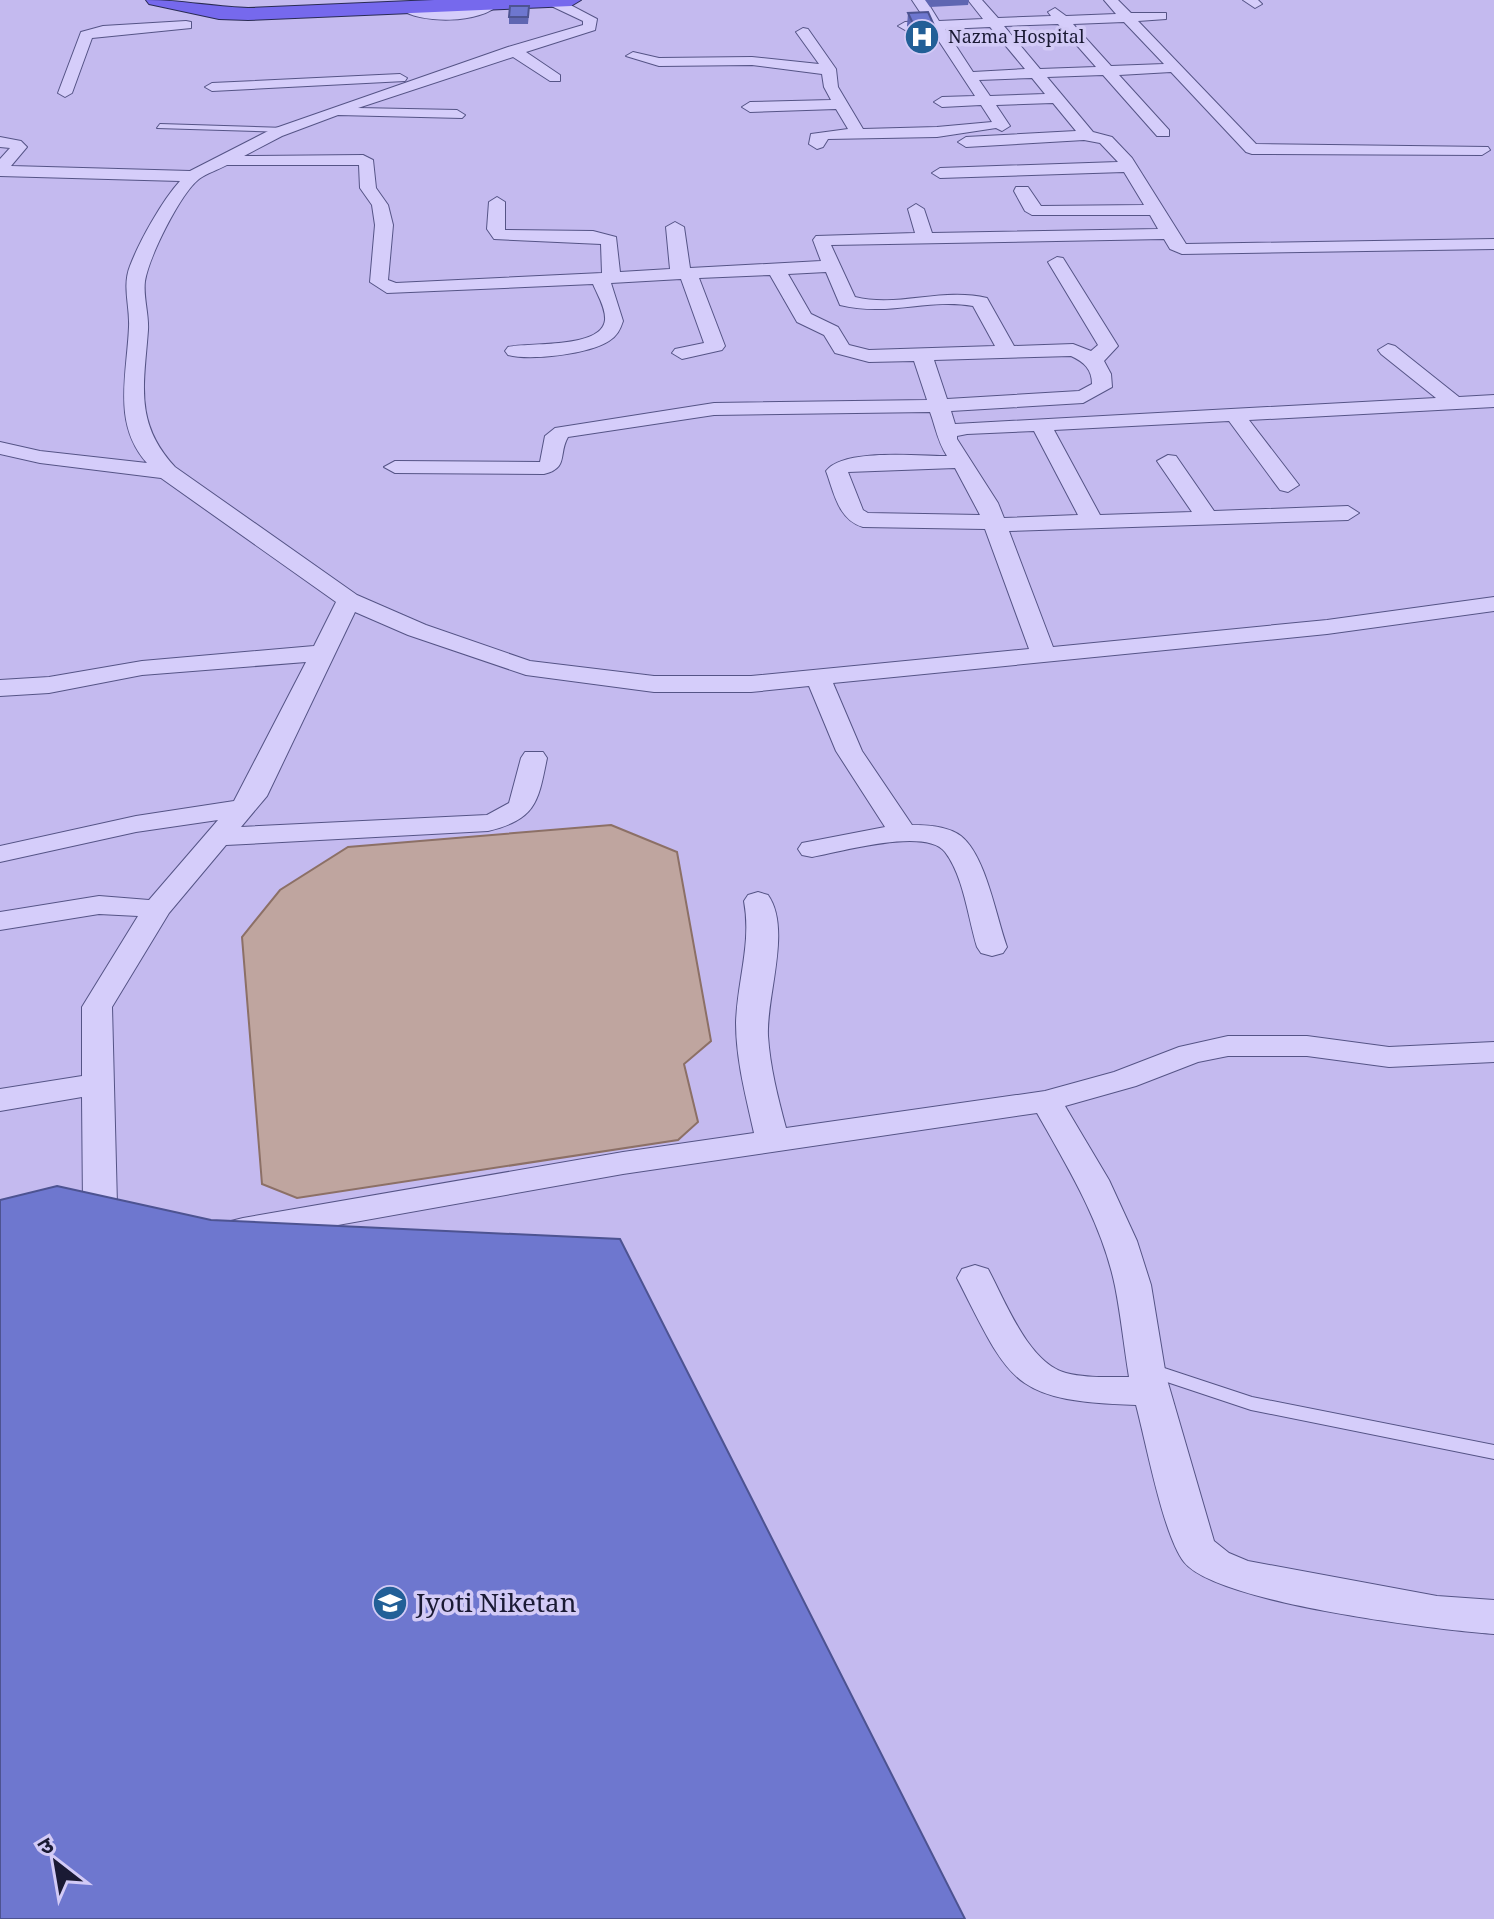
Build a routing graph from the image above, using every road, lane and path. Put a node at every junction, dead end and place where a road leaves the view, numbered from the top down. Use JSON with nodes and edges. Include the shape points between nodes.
{"nodes":[{"id":1,"x":156,"y":0,"type":"edge"},
{"id":2,"x":571,"y":0,"type":"edge"},
{"id":3,"x":919,"y":0,"type":"edge"},
{"id":4,"x":975,"y":0,"type":"edge"},
{"id":5,"x":1045,"y":0,"type":"edge"},
{"id":6,"x":1111,"y":0,"type":"edge"},
{"id":7,"x":552,"y":1,"type":"edge"},
{"id":8,"x":384,"y":5,"type":"edge"},
{"id":9,"x":1161,"y":16,"type":"dead end"},
{"id":10,"x":1126,"y":18,"type":"junction"},
{"id":11,"x":1063,"y":20,"type":"junction"},
{"id":12,"x":992,"y":23,"type":"junction"},
{"id":13,"x":187,"y":24,"type":"junction"},
{"id":14,"x":937,"y":25,"type":"junction"},
{"id":15,"x":905,"y":26,"type":"dead end"},
{"id":16,"x":803,"y":32,"type":"dead end"},
{"id":17,"x":513,"y":50,"type":"junction"},
{"id":18,"x":633,"y":56,"type":"dead end"},
{"id":19,"x":358,"y":68,"type":"dead end"},
{"id":20,"x":458,"y":68,"type":"junction"},
{"id":21,"x":1173,"y":68,"type":"junction"},
{"id":22,"x":829,"y":70,"type":"junction"},
{"id":23,"x":1108,"y":71,"type":"junction"},
{"id":24,"x":1037,"y":73,"type":"junction"},
{"id":25,"x":971,"y":76,"type":"junction"},
{"id":26,"x":426,"y":78,"type":"junction"},
{"id":27,"x":555,"y":78,"type":"dead end"},
{"id":28,"x":212,"y":87,"type":"dead end"},
{"id":29,"x":65,"y":93,"type":"dead end"},
{"id":30,"x":1059,"y":98,"type":"junction"},
{"id":31,"x":988,"y":101,"type":"junction"},
{"id":32,"x":942,"y":102,"type":"dead end"},
{"id":33,"x":841,"y":104,"type":"junction"},
{"id":34,"x":750,"y":107,"type":"dead end"},
{"id":35,"x":334,"y":111,"type":"junction"},
{"id":36,"x":457,"y":115,"type":"dead end"},
{"id":37,"x":160,"y":126,"type":"dead end"},
{"id":38,"x":1002,"y":126,"type":"junction"},
{"id":39,"x":1082,"y":129,"type":"junction"},
{"id":40,"x":286,"y":130,"type":"junction"},
{"id":41,"x":858,"y":133,"type":"junction"},
{"id":42,"x":1163,"y":133,"type":"dead end"},
{"id":43,"x":1030,"y":139,"type":"junction"},
{"id":44,"x":0,"y":142,"type":"edge"},
{"id":45,"x":966,"y":142,"type":"dead end"},
{"id":46,"x":817,"y":144,"type":"dead end"},
{"id":47,"x":1482,"y":150,"type":"dead end"},
{"id":48,"x":220,"y":161,"type":"junction"},
{"id":49,"x":1130,"y":167,"type":"junction"},
{"id":50,"x":1050,"y":169,"type":"junction"},
{"id":51,"x":0,"y":170,"type":"edge"},
{"id":52,"x":940,"y":173,"type":"dead end"},
{"id":53,"x":193,"y":176,"type":"junction"},
{"id":54,"x":1022,"y":191,"type":"dead end"},
{"id":55,"x":497,"y":202,"type":"dead end"},
{"id":56,"x":916,"y":209,"type":"dead end"},
{"id":57,"x":1156,"y":210,"type":"junction"},
{"id":58,"x":675,"y":227,"type":"dead end"},
{"id":59,"x":1169,"y":234,"type":"junction"},
{"id":60,"x":925,"y":238,"type":"junction"},
{"id":61,"x":1494,"y":244,"type":"edge"},
{"id":62,"x":1057,"y":262,"type":"dead end"},
{"id":63,"x":776,"y":269,"type":"junction"},
{"id":64,"x":684,"y":273,"type":"junction"},
{"id":65,"x":605,"y":278,"type":"junction"},
{"id":66,"x":842,"y":278,"type":"junction"},
{"id":67,"x":934,"y":281,"type":"dead end"},
{"id":68,"x":980,"y":302,"type":"junction"},
{"id":69,"x":1388,"y":350,"type":"dead end"},
{"id":70,"x":515,"y":351,"type":"dead end"},
{"id":71,"x":1008,"y":352,"type":"junction"},
{"id":72,"x":682,"y":353,"type":"dead end"},
{"id":73,"x":922,"y":354,"type":"junction"},
{"id":74,"x":1094,"y":359,"type":"junction"},
{"id":75,"x":1452,"y":401,"type":"junction"},
{"id":76,"x":1494,"y":401,"type":"edge"},
{"id":77,"x":938,"y":406,"type":"junction"},
{"id":78,"x":1235,"y":415,"type":"junction"},
{"id":79,"x":1041,"y":424,"type":"junction"},
{"id":80,"x":947,"y":431,"type":"junction"},
{"id":81,"x":0,"y":448,"type":"edge"},
{"id":82,"x":1168,"y":461,"type":"dead end"},
{"id":83,"x":961,"y":462,"type":"junction"},
{"id":84,"x":395,"y":467,"type":"dead end"},
{"id":85,"x":167,"y":472,"type":"junction"},
{"id":86,"x":1288,"y":485,"type":"dead end"},
{"id":87,"x":1348,"y":513,"type":"dead end"},
{"id":88,"x":1208,"y":518,"type":"junction"},
{"id":89,"x":996,"y":523,"type":"junction"},
{"id":90,"x":1093,"y":523,"type":"junction"},
{"id":91,"x":349,"y":600,"type":"junction"},
{"id":92,"x":1494,"y":604,"type":"edge"},
{"id":93,"x":323,"y":653,"type":"junction"},
{"id":94,"x":1044,"y":655,"type":"junction"},
{"id":95,"x":818,"y":677,"type":"junction"},
{"id":96,"x":0,"y":688,"type":"edge"},
{"id":97,"x":534,"y":758,"type":"dead end"},
{"id":98,"x":242,"y":808,"type":"junction"},
{"id":99,"x":904,"y":834,"type":"junction"},
{"id":100,"x":218,"y":837,"type":"junction"},
{"id":101,"x":812,"y":849,"type":"dead end"},
{"id":102,"x":0,"y":854,"type":"edge"},
{"id":103,"x":758,"y":901,"type":"dead end"},
{"id":104,"x":157,"y":909,"type":"junction"},
{"id":105,"x":0,"y":921,"type":"edge"},
{"id":106,"x":992,"y":947,"type":"dead end"},
{"id":107,"x":1494,"y":1052,"type":"edge"},
{"id":108,"x":97,"y":1084,"type":"junction"},
{"id":109,"x":0,"y":1100,"type":"edge"},
{"id":110,"x":1046,"y":1101,"type":"junction"},
{"id":111,"x":772,"y":1140,"type":"junction"},
{"id":112,"x":219,"y":1234,"type":"edge"},
{"id":113,"x":145,"y":1243,"type":"edge"},
{"id":114,"x":975,"y":1278,"type":"dead end"},
{"id":115,"x":1149,"y":1380,"type":"junction"},
{"id":116,"x":1494,"y":1452,"type":"edge"},
{"id":117,"x":1494,"y":1617,"type":"edge"}],
"edges":[{"from":1,"to":13,"type":"highway"},
{"from":2,"to":7,"type":"highway"},
{"from":3,"to":14,"type":"street"},
{"from":4,"to":12,"type":"street"},
{"from":5,"to":11,"type":"street"},
{"from":6,"to":10,"type":"street"},
{"from":7,"to":8,"type":"highway","via":[[407,9]]},
{"from":7,"to":17,"type":"street","via":[[590,19],[590,27]]},
{"from":8,"to":13,"type":"highway","via":[[248,14]]},
{"from":9,"to":10,"type":"street"},
{"from":10,"to":11,"type":"street"},
{"from":10,"to":21,"type":"street"},
{"from":11,"to":12,"type":"street"},
{"from":11,"to":23,"type":"street"},
{"from":12,"to":14,"type":"street"},
{"from":12,"to":24,"type":"street","via":[[1007,49]]},
{"from":13,"to":29,"type":"street","via":[[86,35]]},
{"from":14,"to":15,"type":"street"},
{"from":14,"to":25,"type":"street","via":[[962,51]]},
{"from":16,"to":22,"type":"street"},
{"from":17,"to":20,"type":"street"},
{"from":17,"to":27,"type":"street"},
{"from":18,"to":22,"type":"street","via":[[659,62],[752,61]]},
{"from":19,"to":20,"type":"street"},
{"from":20,"to":26,"type":"street"},
{"from":21,"to":23,"type":"street"},
{"from":21,"to":47,"type":"street","via":[[1256,151]]},
{"from":22,"to":33,"type":"street"},
{"from":23,"to":24,"type":"street"},
{"from":23,"to":42,"type":"street"},
{"from":24,"to":25,"type":"street"},
{"from":24,"to":30,"type":"street"},
{"from":25,"to":31,"type":"street"},
{"from":26,"to":28,"type":"street"},
{"from":26,"to":35,"type":"street"},
{"from":30,"to":31,"type":"street"},
{"from":30,"to":39,"type":"street"},
{"from":31,"to":32,"type":"street"},
{"from":31,"to":38,"type":"street"},
{"from":33,"to":34,"type":"street"},
{"from":33,"to":41,"type":"street"},
{"from":35,"to":36,"type":"street"},
{"from":35,"to":40,"type":"street"},
{"from":37,"to":40,"type":"lane"},
{"from":38,"to":39,"type":"street"},
{"from":38,"to":41,"type":"street"},
{"from":39,"to":43,"type":"street"},
{"from":39,"to":49,"type":"street","via":[[1112,144]]},
{"from":40,"to":48,"type":"street"},
{"from":41,"to":46,"type":"street","via":[[821,135]]},
{"from":43,"to":45,"type":"street"},
{"from":43,"to":50,"type":"street"},
{"from":44,"to":51,"type":"street","via":[[19,147]]},
{"from":48,"to":53,"type":"street"},
{"from":48,"to":65,"type":"street","via":[[367,163],[368,188],[383,215],[379,282],[385,287]]},
{"from":49,"to":50,"type":"street"},
{"from":49,"to":57,"type":"street"},
{"from":50,"to":52,"type":"street"},
{"from":51,"to":53,"type":"street"},
{"from":53,"to":85,"type":"street","via":[[177,194],[139,266],[135,285],[136,425],[147,450]]},
{"from":54,"to":57,"type":"street","via":[[1034,209],[1048,213]]},
{"from":55,"to":65,"type":"street","via":[[500,235],[593,236],[610,241]]},
{"from":56,"to":60,"type":"street"},
{"from":57,"to":59,"type":"street"},
{"from":58,"to":64,"type":"street"},
{"from":59,"to":60,"type":"street"},
{"from":59,"to":61,"type":"street","via":[[1179,248],[1198,250]]},
{"from":60,"to":66,"type":"street","via":[[819,232]]},
{"from":62,"to":74,"type":"street","via":[[1108,346]]},
{"from":63,"to":64,"type":"street"},
{"from":63,"to":66,"type":"street"},
{"from":63,"to":73,"type":"street","via":[[804,318],[831,331],[842,349],[857,355]]},
{"from":64,"to":65,"type":"street"},
{"from":64,"to":72,"type":"street","via":[[715,346]]},
{"from":65,"to":70,"type":"street","via":[[614,321],[610,332],[575,347]]},
{"from":66,"to":68,"type":"street","via":[[844,297],[854,303]]},
{"from":67,"to":68,"type":"street","via":[[961,281]]},
{"from":68,"to":71,"type":"street"},
{"from":69,"to":75,"type":"street"},
{"from":71,"to":73,"type":"street"},
{"from":71,"to":74,"type":"street","via":[[1073,350]]},
{"from":73,"to":77,"type":"street"},
{"from":74,"to":77,"type":"street","via":[[1102,387],[1083,397]]},
{"from":75,"to":76,"type":"street"},
{"from":75,"to":78,"type":"street"},
{"from":77,"to":80,"type":"street"},
{"from":77,"to":84,"type":"street","via":[[679,413],[562,432],[555,436],[550,465],[544,468]]},
{"from":78,"to":79,"type":"street"},
{"from":78,"to":86,"type":"street"},
{"from":79,"to":80,"type":"street"},
{"from":79,"to":90,"type":"street"},
{"from":80,"to":83,"type":"street"},
{"from":81,"to":85,"type":"street"},
{"from":82,"to":88,"type":"street"},
{"from":83,"to":89,"type":"street"},
{"from":83,"to":89,"type":"street","via":[[856,463],[837,471],[853,513],[863,520]]},
{"from":85,"to":91,"type":"street"},
{"from":87,"to":88,"type":"street"},
{"from":88,"to":90,"type":"street"},
{"from":89,"to":90,"type":"street"},
{"from":89,"to":94,"type":"street"},
{"from":91,"to":93,"type":"street"},
{"from":91,"to":95,"type":"street","via":[[526,668],[668,685]]},
{"from":92,"to":94,"type":"street","via":[[1327,627]]},
{"from":93,"to":96,"type":"street","via":[[156,667]]},
{"from":93,"to":98,"type":"street","via":[[253,796]]},
{"from":94,"to":95,"type":"street"},
{"from":95,"to":99,"type":"street","via":[[849,751]]},
{"from":97,"to":100,"type":"street","via":[[523,805],[506,819]]},
{"from":98,"to":100,"type":"street"},
{"from":98,"to":102,"type":"street","via":[[136,824]]},
{"from":99,"to":101,"type":"street"},
{"from":99,"to":106,"type":"street","via":[[930,832],[959,849]]},
{"from":100,"to":104,"type":"street"},
{"from":103,"to":111,"type":"street","via":[[764,949],[753,1005],[753,1051]]},
{"from":104,"to":105,"type":"street","via":[[99,905]]},
{"from":104,"to":108,"type":"street","via":[[97,1007]]},
{"from":107,"to":110,"type":"street","via":[[1389,1057],[1307,1046],[1228,1046]]},
{"from":108,"to":109,"type":"street"},
{"from":108,"to":113,"type":"street","via":[[100,1206],[123,1238]]},
{"from":110,"to":111,"type":"street"},
{"from":110,"to":115,"type":"street","via":[[1120,1241]]},
{"from":111,"to":112,"type":"street"},
{"from":114,"to":115,"type":"street","via":[[1020,1359],[1038,1377],[1062,1386]]},
{"from":115,"to":116,"type":"lane"},
{"from":115,"to":117,"type":"street","via":[[1187,1525],[1198,1551],[1215,1565],[1242,1577],[1437,1613]]}]}
